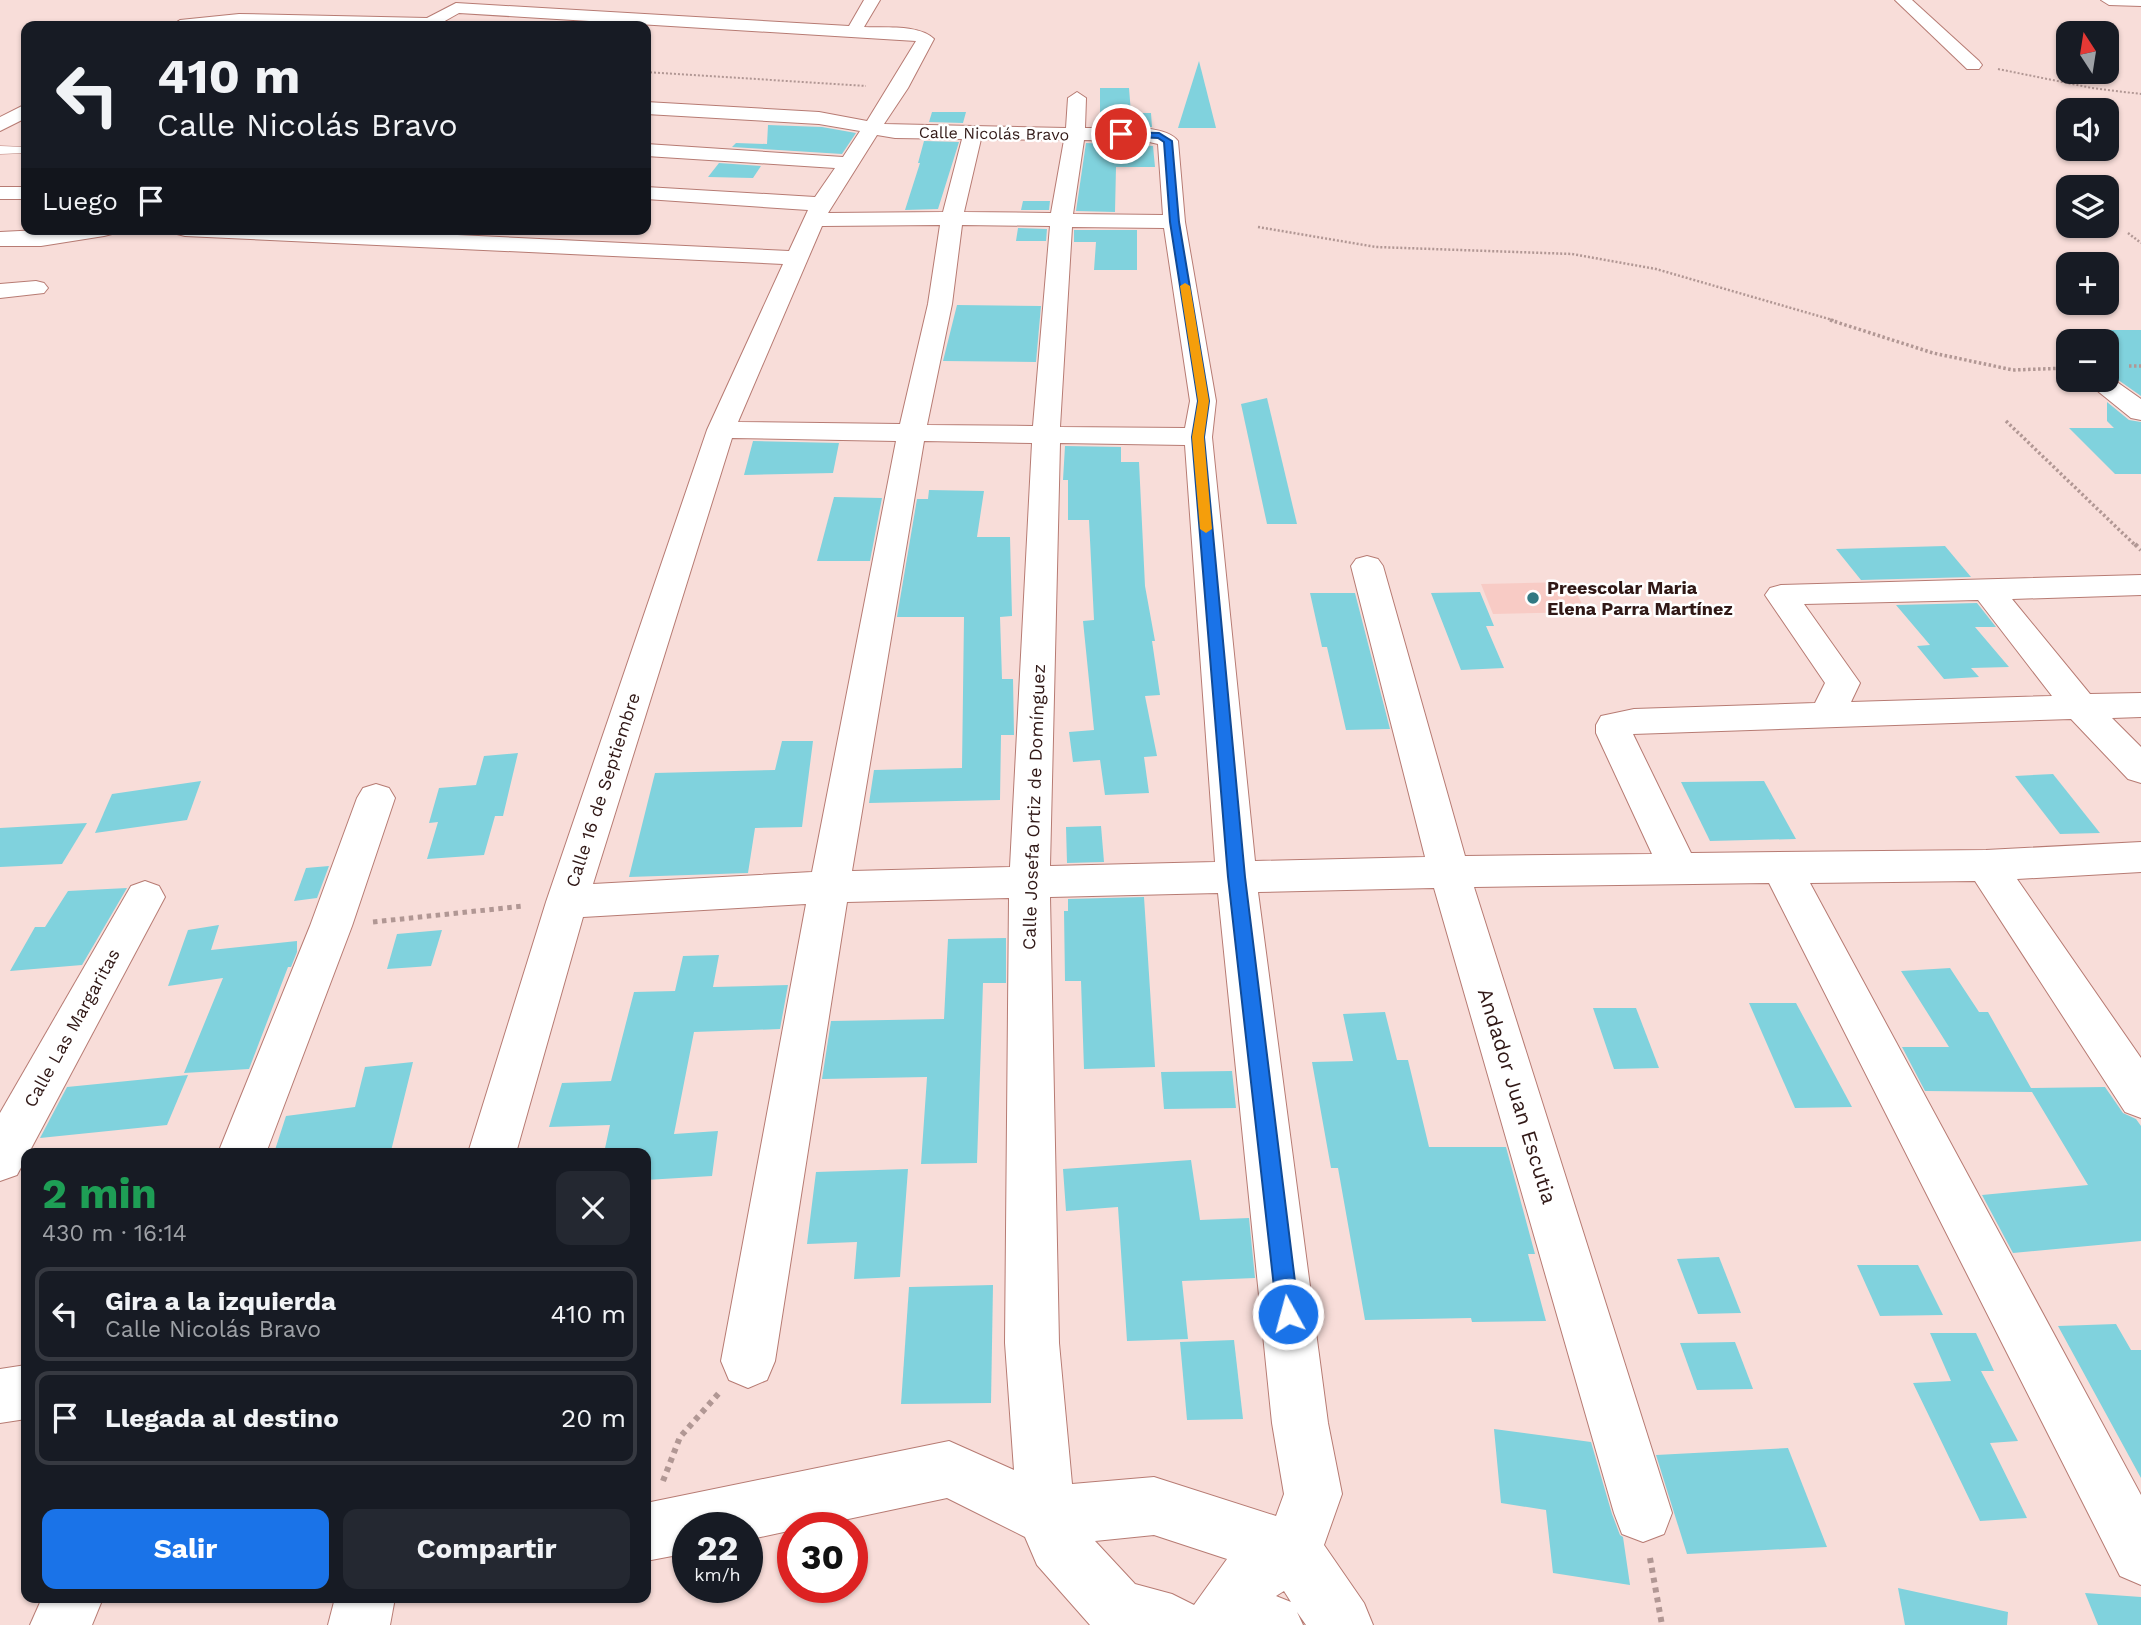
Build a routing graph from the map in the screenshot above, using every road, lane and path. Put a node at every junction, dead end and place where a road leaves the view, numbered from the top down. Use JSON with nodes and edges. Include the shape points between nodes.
{"nodes":[{"id":1,"x":547,"y":0,"type":"edge"},
{"id":2,"x":628,"y":0,"type":"edge"},
{"id":3,"x":872,"y":0,"type":"edge"},
{"id":4,"x":1903,"y":0,"type":"edge"},
{"id":5,"x":2109,"y":0,"type":"edge"},
{"id":6,"x":2141,"y":1,"type":"edge"},
{"id":7,"x":454,"y":4,"type":"edge"},
{"id":8,"x":213,"y":6,"type":"dead end"},
{"id":9,"x":701,"y":7,"type":"dead end"},
{"id":10,"x":529,"y":13,"type":"junction"},
{"id":11,"x":186,"y":21,"type":"edge"},
{"id":12,"x":219,"y":21,"type":"edge"},
{"id":13,"x":302,"y":21,"type":"edge"},
{"id":14,"x":432,"y":21,"type":"edge"},
{"id":15,"x":517,"y":21,"type":"edge"},
{"id":16,"x":589,"y":21,"type":"edge"},
{"id":17,"x":598,"y":21,"type":"edge"},
{"id":18,"x":651,"y":21,"type":"edge"},
{"id":19,"x":674,"y":21,"type":"junction"},
{"id":20,"x":853,"y":31,"type":"junction"},
{"id":21,"x":1973,"y":65,"type":"joint"},
{"id":22,"x":651,"y":72,"type":"edge"},
{"id":23,"x":899,"y":88,"type":"junction"},
{"id":24,"x":2141,"y":94,"type":"edge"},
{"id":25,"x":651,"y":108,"type":"edge"},
{"id":26,"x":21,"y":113,"type":"edge"},
{"id":27,"x":1076,"y":116,"type":"junction"},
{"id":28,"x":0,"y":125,"type":"edge"},
{"id":29,"x":871,"y":129,"type":"junction"},
{"id":30,"x":973,"y":133,"type":"junction"},
{"id":31,"x":0,"y":150,"type":"edge"},
{"id":32,"x":21,"y":150,"type":"edge"},
{"id":33,"x":651,"y":150,"type":"edge"},
{"id":34,"x":849,"y":163,"type":"junction"},
{"id":35,"x":0,"y":193,"type":"edge"},
{"id":36,"x":21,"y":193,"type":"edge"},
{"id":37,"x":651,"y":195,"type":"edge"},
{"id":38,"x":817,"y":212,"type":"junction"},
{"id":39,"x":952,"y":218,"type":"junction"},
{"id":40,"x":1061,"y":220,"type":"junction"},
{"id":41,"x":1174,"y":222,"type":"junction"},
{"id":42,"x":1258,"y":227,"type":"dead end"},
{"id":43,"x":2128,"y":233,"type":"dead end"},
{"id":44,"x":66,"y":235,"type":"edge"},
{"id":45,"x":410,"y":235,"type":"edge"},
{"id":46,"x":0,"y":239,"type":"edge"},
{"id":47,"x":2141,"y":243,"type":"edge"},
{"id":48,"x":795,"y":258,"type":"junction"},
{"id":49,"x":36,"y":288,"type":"dead end"},
{"id":50,"x":0,"y":291,"type":"edge"},
{"id":51,"x":2056,"y":368,"type":"edge"},
{"id":52,"x":2114,"y":392,"type":"edge"},
{"id":53,"x":2141,"y":412,"type":"edge"},
{"id":54,"x":2006,"y":421,"type":"dead end"},
{"id":55,"x":721,"y":430,"type":"junction"},
{"id":56,"x":912,"y":431,"type":"junction"},
{"id":57,"x":1046,"y":433,"type":"junction"},
{"id":58,"x":1198,"y":437,"type":"junction"},
{"id":59,"x":2141,"y":550,"type":"edge"},
{"id":60,"x":1367,"y":566,"type":"dead end"},
{"id":61,"x":2141,"y":585,"type":"edge"},
{"id":62,"x":1988,"y":590,"type":"junction"},
{"id":63,"x":2141,"y":705,"type":"edge"},
{"id":64,"x":2081,"y":708,"type":"junction"},
{"id":65,"x":1826,"y":717,"type":"junction"},
{"id":66,"x":2141,"y":770,"type":"edge"},
{"id":67,"x":376,"y":798,"type":"dead end"},
{"id":68,"x":2141,"y":857,"type":"edge"},
{"id":69,"x":1986,"y":865,"type":"junction"},
{"id":70,"x":1782,"y":869,"type":"junction"},
{"id":71,"x":1679,"y":870,"type":"junction"},
{"id":72,"x":1449,"y":872,"type":"junction"},
{"id":73,"x":1236,"y":877,"type":"junction"},
{"id":74,"x":1029,"y":882,"type":"junction"},
{"id":75,"x":828,"y":887,"type":"junction"},
{"id":76,"x":145,"y":897,"type":"dead end"},
{"id":77,"x":567,"y":902,"type":"junction"},
{"id":78,"x":331,"y":926,"type":"junction"},
{"id":79,"x":2141,"y":1097,"type":"edge"},
{"id":80,"x":244,"y":1148,"type":"edge"},
{"id":81,"x":493,"y":1148,"type":"edge"},
{"id":82,"x":0,"y":1159,"type":"edge"},
{"id":83,"x":748,"y":1361,"type":"joint"},
{"id":84,"x":21,"y":1393,"type":"edge"},
{"id":85,"x":0,"y":1396,"type":"edge"},
{"id":86,"x":653,"y":1509,"type":"edge"},
{"id":87,"x":1643,"y":1513,"type":"joint"},
{"id":88,"x":1046,"y":1516,"type":"junction"},
{"id":89,"x":1292,"y":1551,"type":"junction"},
{"id":90,"x":2141,"y":1555,"type":"edge"},
{"id":91,"x":71,"y":1603,"type":"edge"},
{"id":92,"x":364,"y":1603,"type":"edge"},
{"id":93,"x":61,"y":1625,"type":"edge"},
{"id":94,"x":359,"y":1625,"type":"edge"},
{"id":95,"x":1172,"y":1625,"type":"edge"},
{"id":96,"x":1217,"y":1625,"type":"edge"},
{"id":97,"x":1243,"y":1625,"type":"edge"},
{"id":98,"x":1272,"y":1625,"type":"edge"},
{"id":99,"x":1342,"y":1625,"type":"edge"},
{"id":100,"x":1662,"y":1625,"type":"edge"}],
"edges":[{"from":1,"to":10,"type":"street"},
{"from":2,"to":17,"type":"street"},
{"from":3,"to":20,"type":"street"},
{"from":4,"to":21,"type":"street"},
{"from":5,"to":6,"type":"street"},
{"from":7,"to":10,"type":"street"},
{"from":7,"to":14,"type":"street"},
{"from":8,"to":11,"type":"street"},
{"from":9,"to":19,"type":"street"},
{"from":10,"to":15,"type":"street"},
{"from":10,"to":16,"type":"street"},
{"from":12,"to":13,"type":"street"},
{"from":18,"to":19,"type":"street"},
{"from":19,"to":20,"type":"street"},
{"from":20,"to":23,"type":"street","name":"Calle 16 de Septiembre","via":[[926,38]]},
{"from":21,"to":24,"type":"path"},
{"from":22,"to":23,"type":"path"},
{"from":23,"to":29,"type":"street","name":"Calle 16 de Septiembre"},
{"from":25,"to":29,"type":"street","name":"Calle Nicolás Bravo","via":[[819,118]]},
{"from":26,"to":28,"type":"street"},
{"from":27,"to":30,"type":"street","name":"Calle Nicolás Bravo"},
{"from":27,"to":40,"type":"street","name":"Calle Josefa Ortiz de Domínguez"},
{"from":27,"to":41,"type":"street","name":"Calle Nicolás Bravo","via":[[1168,141]]},
{"from":29,"to":30,"type":"street","name":"Calle Nicolás Bravo"},
{"from":29,"to":34,"type":"street","name":"Calle 16 de Septiembre"},
{"from":30,"to":39,"type":"street"},
{"from":31,"to":32,"type":"lane"},
{"from":33,"to":34,"type":"street"},
{"from":34,"to":38,"type":"street","name":"Calle 16 de Septiembre"},
{"from":35,"to":36,"type":"street"},
{"from":37,"to":38,"type":"street"},
{"from":38,"to":39,"type":"street"},
{"from":38,"to":48,"type":"street","name":"Calle 16 de Septiembre"},
{"from":39,"to":40,"type":"street"},
{"from":39,"to":56,"type":"street","via":[[940,304]]},
{"from":40,"to":41,"type":"street"},
{"from":40,"to":57,"type":"street","name":"Calle Josefa Ortiz de Domínguez"},
{"from":41,"to":58,"type":"street","via":[[1203,401]]},
{"from":42,"to":51,"type":"path","via":[[1376,247],[1572,254],[1644,267],[1933,353],[2013,370]]},
{"from":43,"to":47,"type":"path"},
{"from":44,"to":46,"type":"street"},
{"from":45,"to":48,"type":"street"},
{"from":48,"to":55,"type":"street","name":"Calle 16 de Septiembre"},
{"from":49,"to":50,"type":"street"},
{"from":52,"to":53,"type":"street"},
{"from":54,"to":59,"type":"path"},
{"from":55,"to":56,"type":"street"},
{"from":55,"to":77,"type":"street","name":"Calle 16 de Septiembre"},
{"from":56,"to":57,"type":"street"},
{"from":56,"to":75,"type":"street"},
{"from":57,"to":58,"type":"street"},
{"from":57,"to":74,"type":"street","name":"Calle Josefa Ortiz de Domínguez"},
{"from":58,"to":73,"type":"street"},
{"from":60,"to":72,"type":"street","name":"Andador Juan Escutia"},
{"from":61,"to":62,"type":"street"},
{"from":62,"to":64,"type":"street"},
{"from":62,"to":65,"type":"street","via":[[1781,595],[1843,683]]},
{"from":63,"to":64,"type":"street"},
{"from":64,"to":65,"type":"street"},
{"from":64,"to":66,"type":"street"},
{"from":65,"to":71,"type":"street","via":[[1634,720],[1614,725]]},
{"from":67,"to":78,"type":"street"},
{"from":68,"to":69,"type":"street"},
{"from":69,"to":70,"type":"street"},
{"from":69,"to":79,"type":"street"},
{"from":70,"to":71,"type":"street"},
{"from":70,"to":90,"type":"street"},
{"from":71,"to":72,"type":"street"},
{"from":72,"to":73,"type":"street"},
{"from":72,"to":87,"type":"street","name":"Andador Juan Escutia"},
{"from":73,"to":74,"type":"street"},
{"from":73,"to":89,"type":"street","via":[[1300,1423],[1313,1494]]},
{"from":74,"to":75,"type":"street"},
{"from":74,"to":88,"type":"street","name":"Calle Josefa Ortiz de Domínguez","via":[[1032,1343]]},
{"from":75,"to":77,"type":"street"},
{"from":75,"to":83,"type":"street"},
{"from":76,"to":82,"type":"street","name":"Calle Las Margaritas"},
{"from":77,"to":78,"type":"path"},
{"from":77,"to":81,"type":"street","name":"Calle 16 de Septiembre"},
{"from":78,"to":80,"type":"street"},
{"from":83,"to":86,"type":"path","via":[[680,1437]]},
{"from":84,"to":85,"type":"street"},
{"from":86,"to":88,"type":"street","via":[[949,1469]]},
{"from":87,"to":100,"type":"path"},
{"from":88,"to":89,"type":"street","via":[[1154,1506]]},
{"from":88,"to":95,"type":"street","via":[[1058,1544],[1117,1610]]},
{"from":89,"to":96,"type":"street","via":[[1249,1579]]},
{"from":89,"to":99,"type":"street"},
{"from":91,"to":93,"type":"street"},
{"from":92,"to":94,"type":"street"},
{"from":97,"to":98,"type":"street","via":[[1255,1621]]}]}
